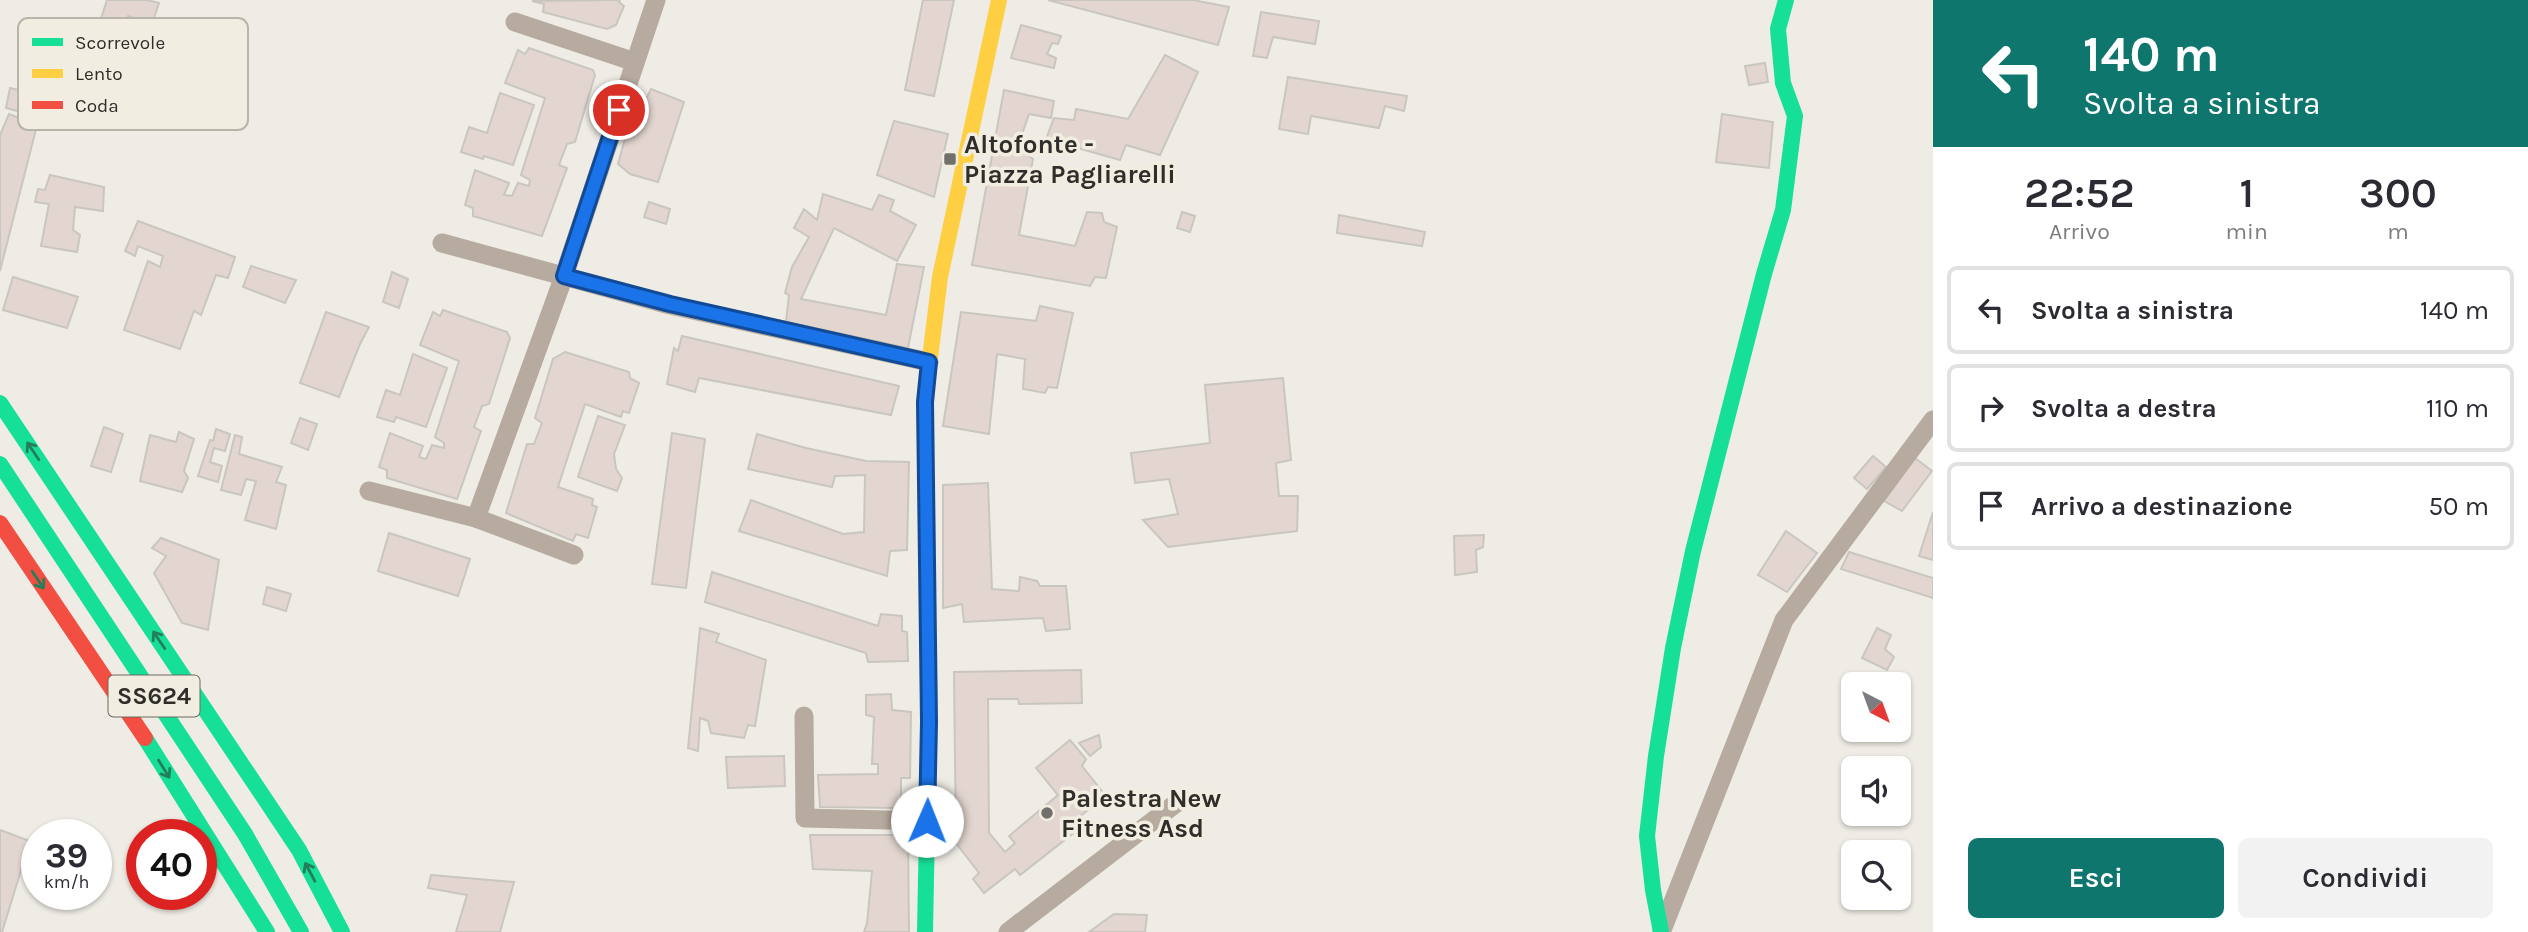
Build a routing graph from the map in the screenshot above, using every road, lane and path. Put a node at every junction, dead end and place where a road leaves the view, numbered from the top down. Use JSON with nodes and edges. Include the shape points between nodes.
{"nodes":[{"id":1,"x":656,"y":0,"type":"edge"},
{"id":2,"x":999,"y":0,"type":"edge"},
{"id":3,"x":1786,"y":0,"type":"edge"},
{"id":4,"x":515,"y":22,"type":"dead end"},
{"id":5,"x":635,"y":62,"type":"junction"},
{"id":6,"x":442,"y":243,"type":"dead end"},
{"id":7,"x":564,"y":276,"type":"junction"},
{"id":8,"x":929,"y":362,"type":"junction"},
{"id":9,"x":0,"y":403,"type":"edge"},
{"id":10,"x":1933,"y":419,"type":"edge"},
{"id":11,"x":0,"y":464,"type":"edge"},
{"id":12,"x":369,"y":491,"type":"dead end"},
{"id":13,"x":476,"y":518,"type":"junction"},
{"id":14,"x":0,"y":523,"type":"edge"},
{"id":15,"x":574,"y":555,"type":"dead end"},
{"id":16,"x":804,"y":716,"type":"dead end"},
{"id":17,"x":1179,"y":801,"type":"dead end"},
{"id":18,"x":927,"y":821,"type":"junction"},
{"id":19,"x":267,"y":932,"type":"edge"},
{"id":20,"x":301,"y":932,"type":"edge"},
{"id":21,"x":342,"y":932,"type":"edge"},
{"id":22,"x":925,"y":932,"type":"edge"},
{"id":23,"x":1008,"y":932,"type":"edge"},
{"id":24,"x":1661,"y":932,"type":"edge"}],
"edges":[{"from":1,"to":5,"type":"street"},
{"from":2,"to":8,"type":"street","via":[[940,277]]},
{"from":3,"to":24,"type":"street","via":[[1778,29],[1783,83],[1796,116],[1783,210],[1693,551],[1656,756],[1647,836]]},
{"from":4,"to":5,"type":"street"},
{"from":5,"to":7,"type":"street"},
{"from":6,"to":7,"type":"street"},
{"from":7,"to":8,"type":"street"},
{"from":7,"to":13,"type":"street"},
{"from":8,"to":18,"type":"street","via":[[925,402]]},
{"from":21,"to":9,"type":"street","one_way":true,"via":[[299,850]]},
{"from":10,"to":24,"type":"street","via":[[1784,620]]},
{"from":11,"to":20,"type":"street","number":"SS624","via":[[245,834]]},
{"from":12,"to":13,"type":"street"},
{"from":13,"to":15,"type":"street"},
{"from":14,"to":19,"type":"street","one_way":true,"via":[[142,734]]},
{"from":16,"to":18,"type":"street","via":[[805,818]]},
{"from":17,"to":23,"type":"street"},
{"from":18,"to":22,"type":"street"}]}
